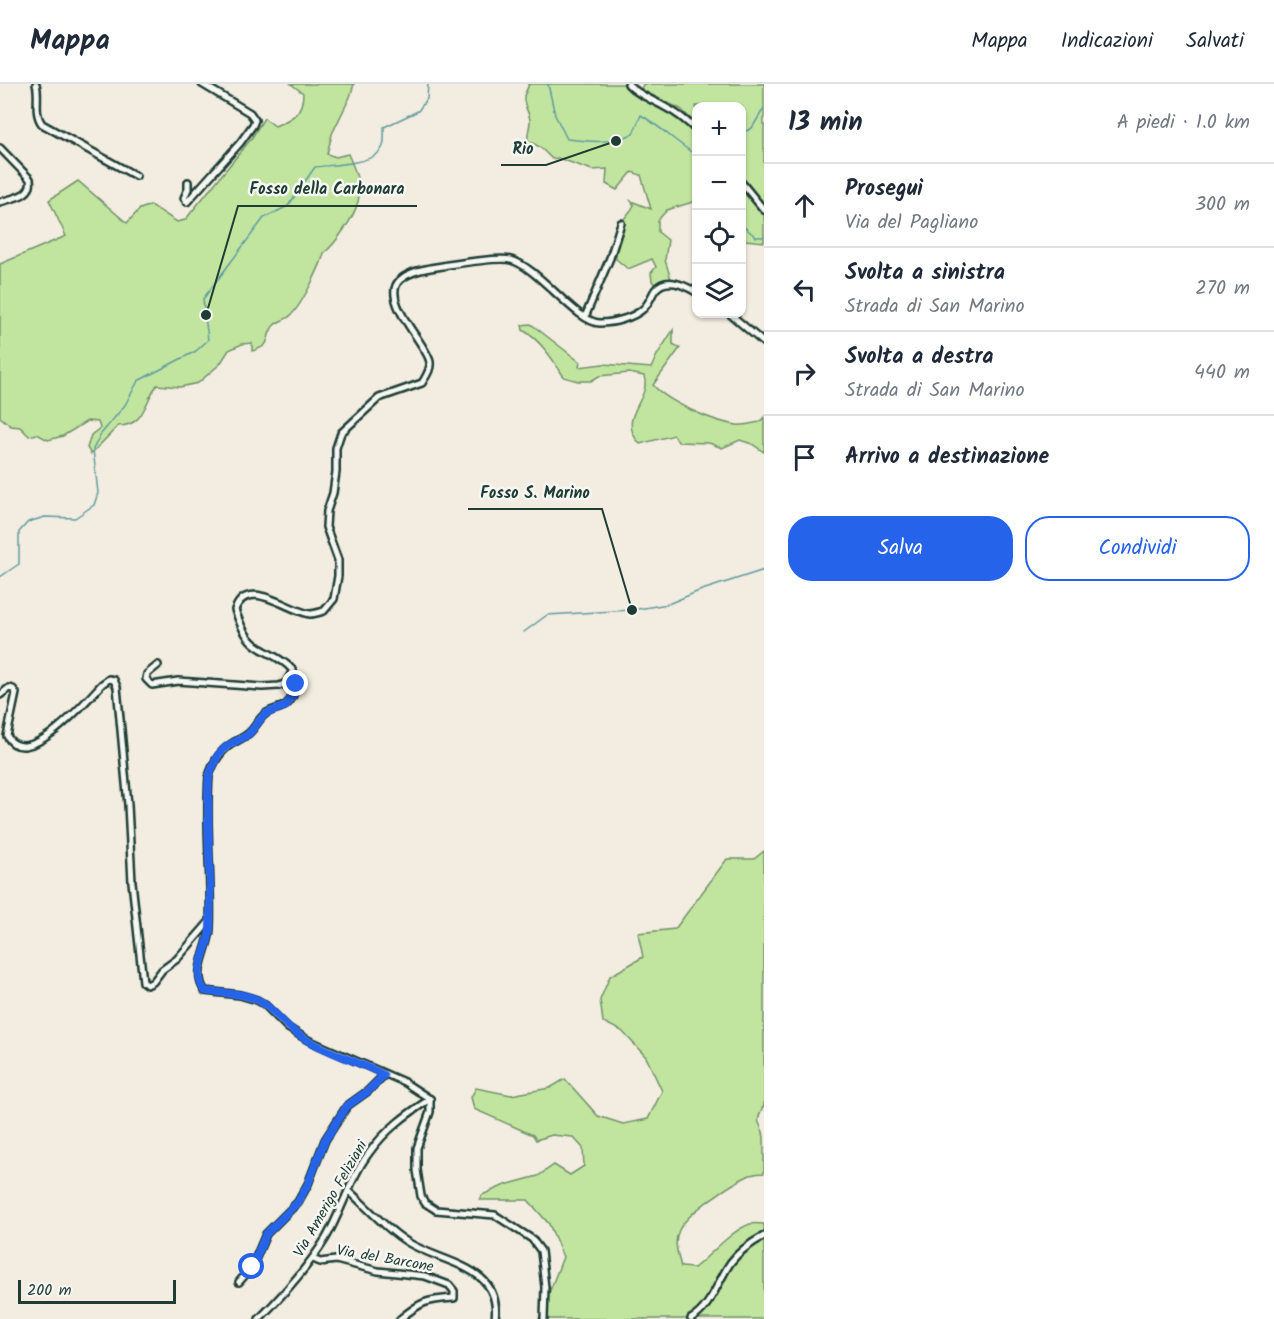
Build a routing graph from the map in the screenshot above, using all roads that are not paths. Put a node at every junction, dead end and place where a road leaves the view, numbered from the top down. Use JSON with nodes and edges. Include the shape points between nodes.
{"nodes":[{"id":1,"x":36,"y":84,"type":"edge"},
{"id":2,"x":202,"y":84,"type":"edge"},
{"id":3,"x":628,"y":84,"type":"edge"},
{"id":4,"x":692,"y":126,"type":"edge"},
{"id":5,"x":0,"y":148,"type":"edge"},
{"id":6,"x":136,"y":176,"type":"dead end"},
{"id":7,"x":188,"y":182,"type":"dead end"},
{"id":8,"x":746,"y":189,"type":"edge"},
{"id":9,"x":0,"y":202,"type":"edge"},
{"id":10,"x":764,"y":210,"type":"edge"},
{"id":11,"x":621,"y":223,"type":"dead end"},
{"id":12,"x":692,"y":290,"type":"edge"},
{"id":13,"x":585,"y":317,"type":"junction"},
{"id":14,"x":735,"y":318,"type":"edge"},
{"id":15,"x":764,"y":343,"type":"edge"},
{"id":16,"x":158,"y":665,"type":"dead end"},
{"id":17,"x":293,"y":670,"type":"junction"},
{"id":18,"x":0,"y":695,"type":"edge"},
{"id":19,"x":210,"y":921,"type":"junction"},
{"id":20,"x":384,"y":1075,"type":"junction"},
{"id":21,"x":430,"y":1099,"type":"junction"},
{"id":22,"x":349,"y":1191,"type":"junction"},
{"id":23,"x":764,"y":1236,"type":"edge"},
{"id":24,"x":313,"y":1259,"type":"junction"},
{"id":25,"x":239,"y":1282,"type":"dead end"},
{"id":26,"x":259,"y":1319,"type":"edge"},
{"id":27,"x":400,"y":1319,"type":"edge"},
{"id":28,"x":495,"y":1319,"type":"edge"},
{"id":29,"x":544,"y":1319,"type":"edge"},
{"id":30,"x":691,"y":1319,"type":"edge"}],
"edges":[{"from":1,"to":6,"type":"street","via":[[42,124]]},
{"from":2,"to":7,"type":"street","via":[[250,112],[255,120],[240,143],[187,202],[184,198]]},
{"from":3,"to":4,"type":"street","via":[[637,94],[665,106]]},
{"from":5,"to":9,"type":"street","via":[[30,179],[31,185],[25,193]]},
{"from":8,"to":10,"type":"street"},
{"from":11,"to":13,"type":"street"},
{"from":12,"to":13,"type":"street","via":[[672,282],[663,283],[643,310],[622,320],[598,323]]},
{"from":13,"to":17,"type":"street","via":[[525,266],[510,260],[421,270],[400,280],[396,294],[401,314],[428,357],[429,370],[422,383],[380,398],[341,433],[326,526],[338,560],[333,599],[324,611],[310,614],[256,596],[244,596],[235,610],[245,633],[256,645],[284,660]]},
{"from":14,"to":15,"type":"street"},
{"from":16,"to":17,"type":"street","via":[[147,674],[152,685],[178,681],[279,686],[286,683]]},
{"from":17,"to":19,"type":"street","via":[[296,684],[286,706],[265,714],[248,735],[227,746],[218,755],[209,776]]},
{"from":18,"to":19,"type":"street","via":[[9,688],[16,693],[6,736],[25,747],[51,735],[102,684],[114,680],[143,982],[153,982]]},
{"from":19,"to":20,"type":"street","via":[[199,970],[205,991],[257,1000],[308,1040]]},
{"from":20,"to":21,"type":"street","via":[[404,1082]]},
{"from":20,"to":25,"type":"street","via":[[347,1106],[325,1140],[298,1202],[266,1234],[252,1267]]},
{"from":21,"to":22,"type":"street","name":"Via Amerigo Feliziani","via":[[386,1132],[368,1154]]},
{"from":21,"to":29,"type":"street","via":[[430,1112],[417,1148],[421,1196],[436,1210],[495,1215],[532,1239],[541,1251]]},
{"from":22,"to":24,"type":"street","name":"Via Amerigo Feliziani"},
{"from":22,"to":28,"type":"street","via":[[409,1243],[476,1272],[495,1295]]},
{"from":23,"to":30,"type":"street","via":[[732,1260],[710,1298]]},
{"from":24,"to":26,"type":"street","name":"Via Amerigo Feliziani"},
{"from":24,"to":27,"type":"street","name":"Via del Barcone","via":[[425,1276],[449,1285],[454,1291],[454,1298],[417,1304]]}]}
